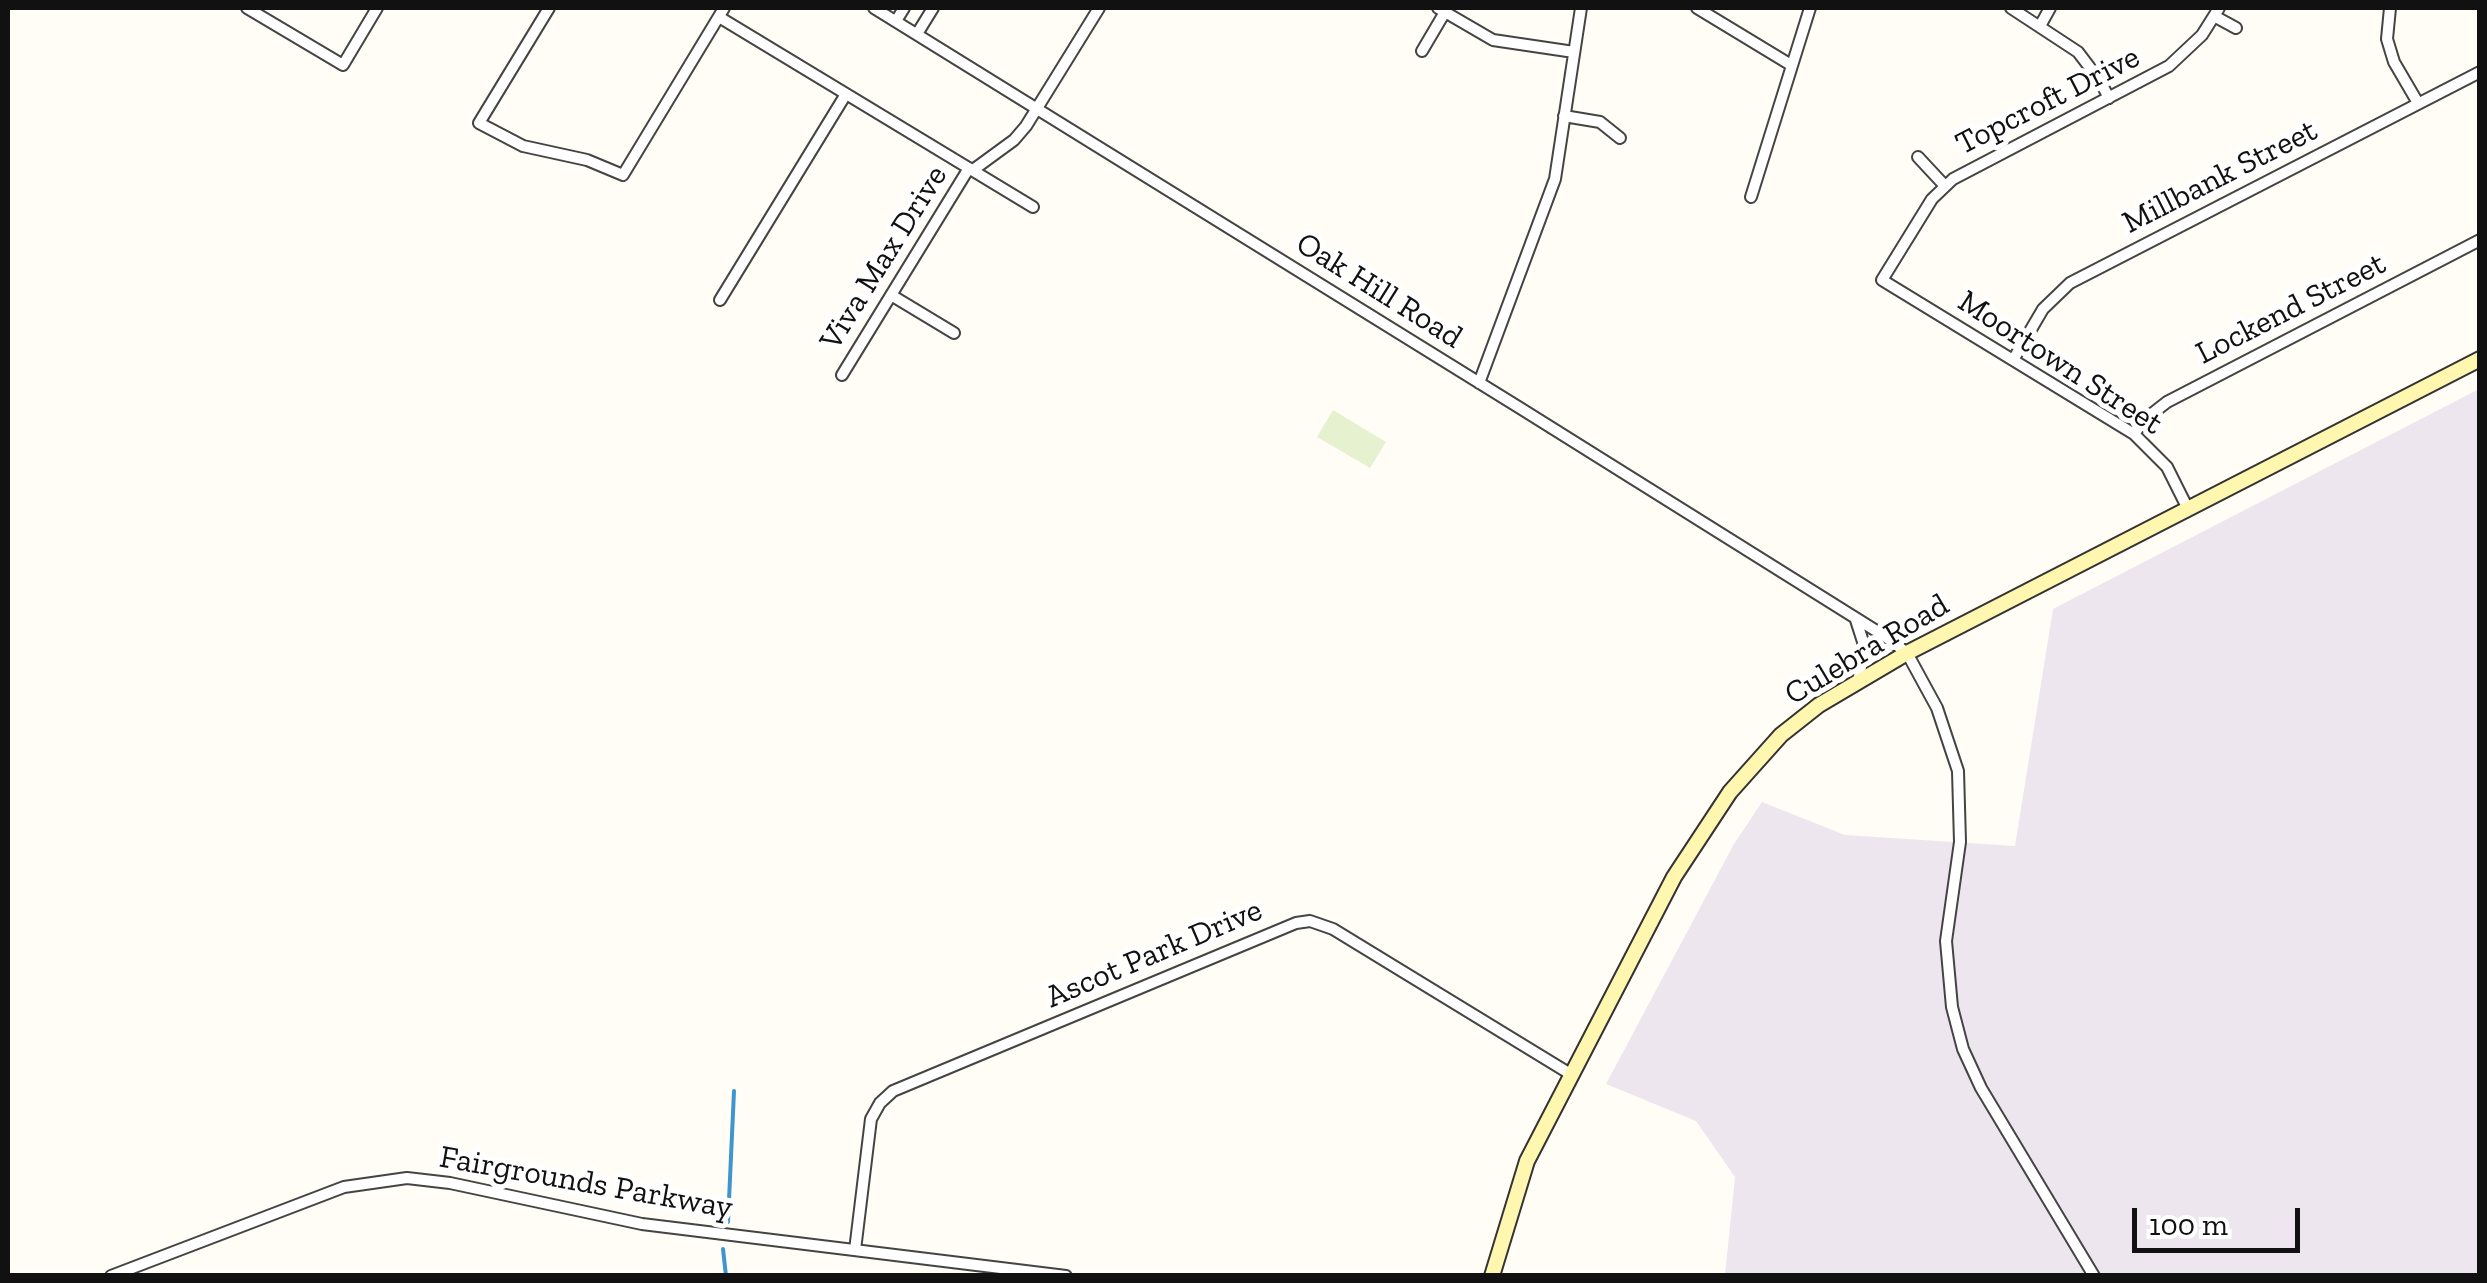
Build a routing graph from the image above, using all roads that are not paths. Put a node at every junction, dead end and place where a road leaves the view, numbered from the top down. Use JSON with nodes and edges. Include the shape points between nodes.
{"nodes":[{"id":1,"x":248,"y":8,"type":"edge"},
{"id":2,"x":378,"y":8,"type":"edge"},
{"id":3,"x":550,"y":8,"type":"edge"},
{"id":4,"x":874,"y":8,"type":"edge"},
{"id":5,"x":904,"y":8,"type":"edge"},
{"id":6,"x":933,"y":8,"type":"edge"},
{"id":7,"x":1099,"y":8,"type":"edge"},
{"id":8,"x":1581,"y":8,"type":"edge"},
{"id":9,"x":1697,"y":8,"type":"edge"},
{"id":10,"x":1810,"y":8,"type":"edge"},
{"id":11,"x":2011,"y":8,"type":"edge"},
{"id":12,"x":2050,"y":8,"type":"edge"},
{"id":13,"x":2390,"y":8,"type":"edge"},
{"id":14,"x":1442,"y":10,"type":"edge"},
{"id":15,"x":721,"y":12,"type":"edge"},
{"id":16,"x":2216,"y":12,"type":"edge"},
{"id":17,"x":896,"y":21,"type":"junction"},
{"id":18,"x":2040,"y":26,"type":"junction"},
{"id":19,"x":2236,"y":28,"type":"dead end"},
{"id":20,"x":917,"y":34,"type":"junction"},
{"id":21,"x":1422,"y":51,"type":"dead end"},
{"id":22,"x":1574,"y":52,"type":"junction"},
{"id":23,"x":1792,"y":65,"type":"junction"},
{"id":24,"x":2480,"y":72,"type":"edge"},
{"id":25,"x":846,"y":94,"type":"junction"},
{"id":26,"x":2109,"y":98,"type":"junction"},
{"id":27,"x":2418,"y":103,"type":"junction"},
{"id":28,"x":1038,"y":108,"type":"junction"},
{"id":29,"x":1564,"y":116,"type":"junction"},
{"id":30,"x":1620,"y":138,"type":"dead end"},
{"id":31,"x":1918,"y":157,"type":"dead end"},
{"id":32,"x":971,"y":169,"type":"junction"},
{"id":33,"x":1945,"y":186,"type":"junction"},
{"id":34,"x":1751,"y":197,"type":"dead end"},
{"id":35,"x":1033,"y":206,"type":"dead end"},
{"id":36,"x":2480,"y":240,"type":"edge"},
{"id":37,"x":1882,"y":280,"type":"joint"},
{"id":38,"x":891,"y":296,"type":"junction"},
{"id":39,"x":720,"y":300,"type":"dead end"},
{"id":40,"x":954,"y":333,"type":"dead end"},
{"id":41,"x":2480,"y":359,"type":"edge"},
{"id":42,"x":2012,"y":360,"type":"junction"},
{"id":43,"x":842,"y":375,"type":"dead end"},
{"id":44,"x":1480,"y":383,"type":"junction"},
{"id":45,"x":2134,"y":434,"type":"junction"},
{"id":46,"x":2188,"y":509,"type":"junction"},
{"id":47,"x":1856,"y":619,"type":"junction"},
{"id":48,"x":1907,"y":653,"type":"junction"},
{"id":49,"x":1858,"y":682,"type":"junction"},
{"id":50,"x":1572,"y":1075,"type":"junction"},
{"id":51,"x":855,"y":1250,"type":"junction"},
{"id":52,"x":111,"y":1276,"type":"edge"},
{"id":53,"x":1066,"y":1276,"type":"edge"},
{"id":54,"x":1492,"y":1276,"type":"edge"},
{"id":55,"x":2094,"y":1276,"type":"edge"}],
"edges":[{"from":1,"to":2,"type":"street","via":[[343,65]]},
{"from":3,"to":15,"type":"street","via":[[479,123],[524,146],[623,175]]},
{"from":4,"to":17,"type":"street","name":"Oak Hill Road"},
{"from":5,"to":17,"type":"street"},
{"from":6,"to":20,"type":"street"},
{"from":7,"to":28,"type":"street","name":"Viva Max Drive"},
{"from":8,"to":22,"type":"street"},
{"from":9,"to":23,"type":"street"},
{"from":10,"to":23,"type":"street"},
{"from":11,"to":18,"type":"street"},
{"from":12,"to":18,"type":"street"},
{"from":13,"to":27,"type":"street","via":[[2387,39]]},
{"from":14,"to":21,"type":"street"},
{"from":14,"to":22,"type":"street","via":[[1493,40]]},
{"from":15,"to":25,"type":"street"},
{"from":16,"to":19,"type":"street","name":"Topcroft Drive"},
{"from":16,"to":26,"type":"street","name":"Topcroft Drive","via":[[2169,66]]},
{"from":17,"to":20,"type":"street","name":"Oak Hill Road"},
{"from":18,"to":26,"type":"street","via":[[2088,63]]},
{"from":20,"to":28,"type":"street","name":"Oak Hill Road"},
{"from":22,"to":29,"type":"street"},
{"from":23,"to":34,"type":"street"},
{"from":24,"to":27,"type":"street","name":"Millbank Street"},
{"from":25,"to":32,"type":"street"},
{"from":25,"to":39,"type":"street"},
{"from":26,"to":33,"type":"street","name":"Topcroft Drive"},
{"from":27,"to":42,"type":"street","name":"Millbank Street","via":[[2070,282],[2043,308]]},
{"from":28,"to":32,"type":"street","name":"Viva Max Drive","via":[[1014,140]]},
{"from":28,"to":44,"type":"street","name":"Oak Hill Road"},
{"from":29,"to":30,"type":"street","via":[[1600,122]]},
{"from":29,"to":44,"type":"street","via":[[1552,190]]},
{"from":31,"to":33,"type":"street","name":"Topcroft Drive"},
{"from":32,"to":35,"type":"street"},
{"from":32,"to":38,"type":"street","name":"Viva Max Drive"},
{"from":33,"to":37,"type":"street","name":"Topcroft Drive"},
{"from":36,"to":45,"type":"street","name":"Lockend Street","via":[[2166,402]]},
{"from":37,"to":42,"type":"street","name":"Moortown Street"},
{"from":38,"to":40,"type":"street"},
{"from":38,"to":43,"type":"street","name":"Viva Max Drive"},
{"from":41,"to":46,"type":"main road","name":"Culebra Road"},
{"from":42,"to":45,"type":"street","name":"Moortown Street"},
{"from":44,"to":47,"type":"street","name":"Oak Hill Road"},
{"from":45,"to":46,"type":"street","name":"Moortown Street","via":[[2167,467]]},
{"from":46,"to":48,"type":"main road","name":"Culebra Road"},
{"from":47,"to":48,"type":"street","name":"Oak Hill Road"},
{"from":47,"to":49,"type":"street","via":[[1865,648]]},
{"from":48,"to":49,"type":"main road","name":"Culebra Road"},
{"from":48,"to":55,"type":"street","via":[[1937,708],[1958,770],[1960,842],[1946,941],[1963,1049]]},
{"from":49,"to":50,"type":"main road","name":"Culebra Road","via":[[1781,736],[1708,821]]},
{"from":50,"to":51,"type":"street","name":"Ascot Park Drive","via":[[1333,929],[1296,923],[893,1091],[871,1118]]},
{"from":50,"to":54,"type":"main road","name":"Culebra Road","via":[[1527,1161]]},
{"from":51,"to":52,"type":"street","name":"Fairgrounds Parkway","via":[[626,1221],[408,1178],[344,1187]]},
{"from":51,"to":53,"type":"street","name":"Fairgrounds Parkway"}]}
